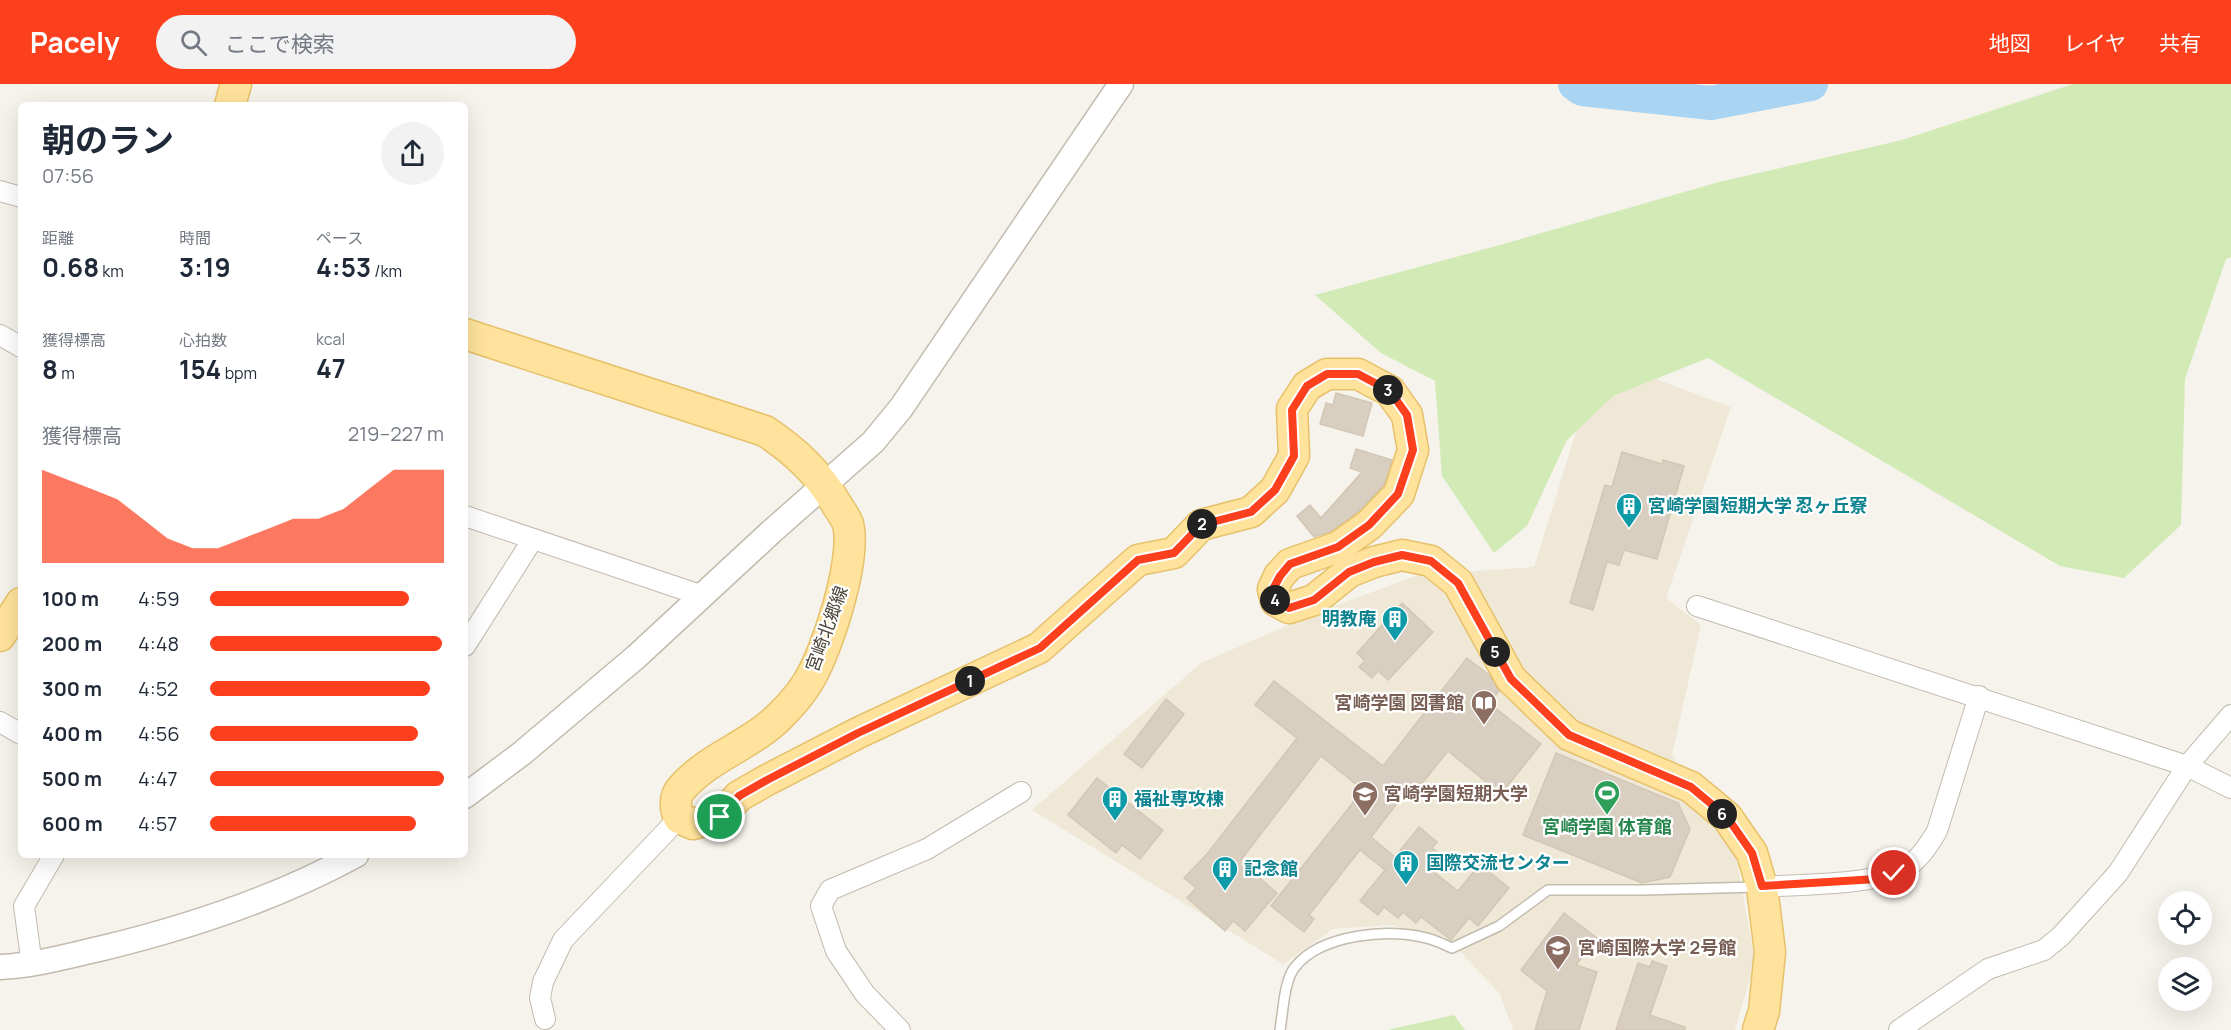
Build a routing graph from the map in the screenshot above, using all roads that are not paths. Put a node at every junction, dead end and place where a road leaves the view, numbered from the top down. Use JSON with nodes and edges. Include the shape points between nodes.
{"nodes":[{"id":1,"x":236,"y":84,"type":"edge"},
{"id":2,"x":1121,"y":84,"type":"edge"},
{"id":3,"x":231,"y":102,"type":"edge"},
{"id":4,"x":0,"y":190,"type":"edge"},
{"id":5,"x":18,"y":195,"type":"edge"},
{"id":6,"x":0,"y":335,"type":"edge"},
{"id":7,"x":468,"y":335,"type":"edge"},
{"id":8,"x":18,"y":345,"type":"edge"},
{"id":9,"x":825,"y":484,"type":"junction"},
{"id":10,"x":468,"y":517,"type":"edge"},
{"id":11,"x":533,"y":539,"type":"junction"},
{"id":12,"x":702,"y":596,"type":"junction"},
{"id":13,"x":1697,"y":606,"type":"dead end"},
{"id":14,"x":18,"y":608,"type":"edge"},
{"id":15,"x":0,"y":636,"type":"edge"},
{"id":16,"x":468,"y":641,"type":"edge"},
{"id":17,"x":1979,"y":696,"type":"junction"},
{"id":18,"x":2231,"y":715,"type":"edge"},
{"id":19,"x":0,"y":722,"type":"edge"},
{"id":20,"x":18,"y":732,"type":"edge"},
{"id":21,"x":2187,"y":766,"type":"junction"},
{"id":22,"x":2231,"y":788,"type":"edge"},
{"id":23,"x":1021,"y":792,"type":"dead end"},
{"id":24,"x":468,"y":794,"type":"edge"},
{"id":25,"x":679,"y":818,"type":"junction"},
{"id":26,"x":52,"y":858,"type":"edge"},
{"id":27,"x":350,"y":858,"type":"edge"},
{"id":28,"x":1762,"y":886,"type":"junction"},
{"id":29,"x":32,"y":965,"type":"junction"},
{"id":30,"x":0,"y":967,"type":"edge"},
{"id":31,"x":545,"y":1019,"type":"dead end"},
{"id":32,"x":900,"y":1030,"type":"edge"},
{"id":33,"x":1280,"y":1030,"type":"edge"},
{"id":34,"x":1758,"y":1030,"type":"edge"},
{"id":35,"x":1899,"y":1030,"type":"edge"}],
"edges":[{"from":1,"to":3,"type":"main road"},
{"from":2,"to":9,"type":"street","via":[[901,408],[873,442]]},
{"from":4,"to":5,"type":"street"},
{"from":6,"to":8,"type":"street"},
{"from":7,"to":9,"type":"main road","name":"宮崎北郷線","via":[[765,431],[792,449]]},
{"from":9,"to":12,"type":"street"},
{"from":9,"to":25,"type":"main road","name":"宮崎北郷線","via":[[848,524],[849,563],[823,650],[807,684],[779,717],[751,740],[701,769],[679,791],[675,809]]},
{"from":10,"to":11,"type":"street"},
{"from":11,"to":12,"type":"street"},
{"from":11,"to":16,"type":"street"},
{"from":12,"to":24,"type":"street","via":[[636,657]]},
{"from":13,"to":17,"type":"street"},
{"from":14,"to":15,"type":"main road"},
{"from":17,"to":21,"type":"street"},
{"from":17,"to":28,"type":"street","via":[[1937,831],[1911,865],[1877,879]]},
{"from":18,"to":21,"type":"street"},
{"from":19,"to":20,"type":"street"},
{"from":21,"to":22,"type":"street"},
{"from":21,"to":35,"type":"street","via":[[2118,873],[2061,936],[2044,950],[1988,969]]},
{"from":23,"to":32,"type":"street","via":[[927,849],[830,890],[821,906],[836,951],[865,994]]},
{"from":25,"to":28,"type":"main road","via":[[693,824],[720,817],[739,796],[777,775],[1040,648],[1138,560],[1174,553],[1201,525],[1251,512],[1275,490],[1294,456],[1292,410],[1307,386],[1327,374],[1358,374],[1390,391],[1407,415],[1413,450],[1398,494],[1369,525],[1338,547],[1290,564],[1273,589],[1276,601],[1289,608],[1314,600],[1349,572],[1374,562],[1402,555],[1431,561],[1458,583],[1511,679],[1569,735],[1691,787],[1727,817],[1740,835],[1752,853]]},
{"from":25,"to":31,"type":"street","via":[[563,940],[543,982],[540,998]]},
{"from":26,"to":29,"type":"street","via":[[24,906]]},
{"from":27,"to":29,"type":"street","via":[[279,891],[159,935]]},
{"from":28,"to":33,"type":"lane","via":[[1548,890],[1499,926],[1452,948],[1428,938],[1376,932],[1339,940],[1311,953],[1294,968]]},
{"from":28,"to":34,"type":"main road","via":[[1770,952],[1764,1011]]},
{"from":29,"to":30,"type":"street"}]}
